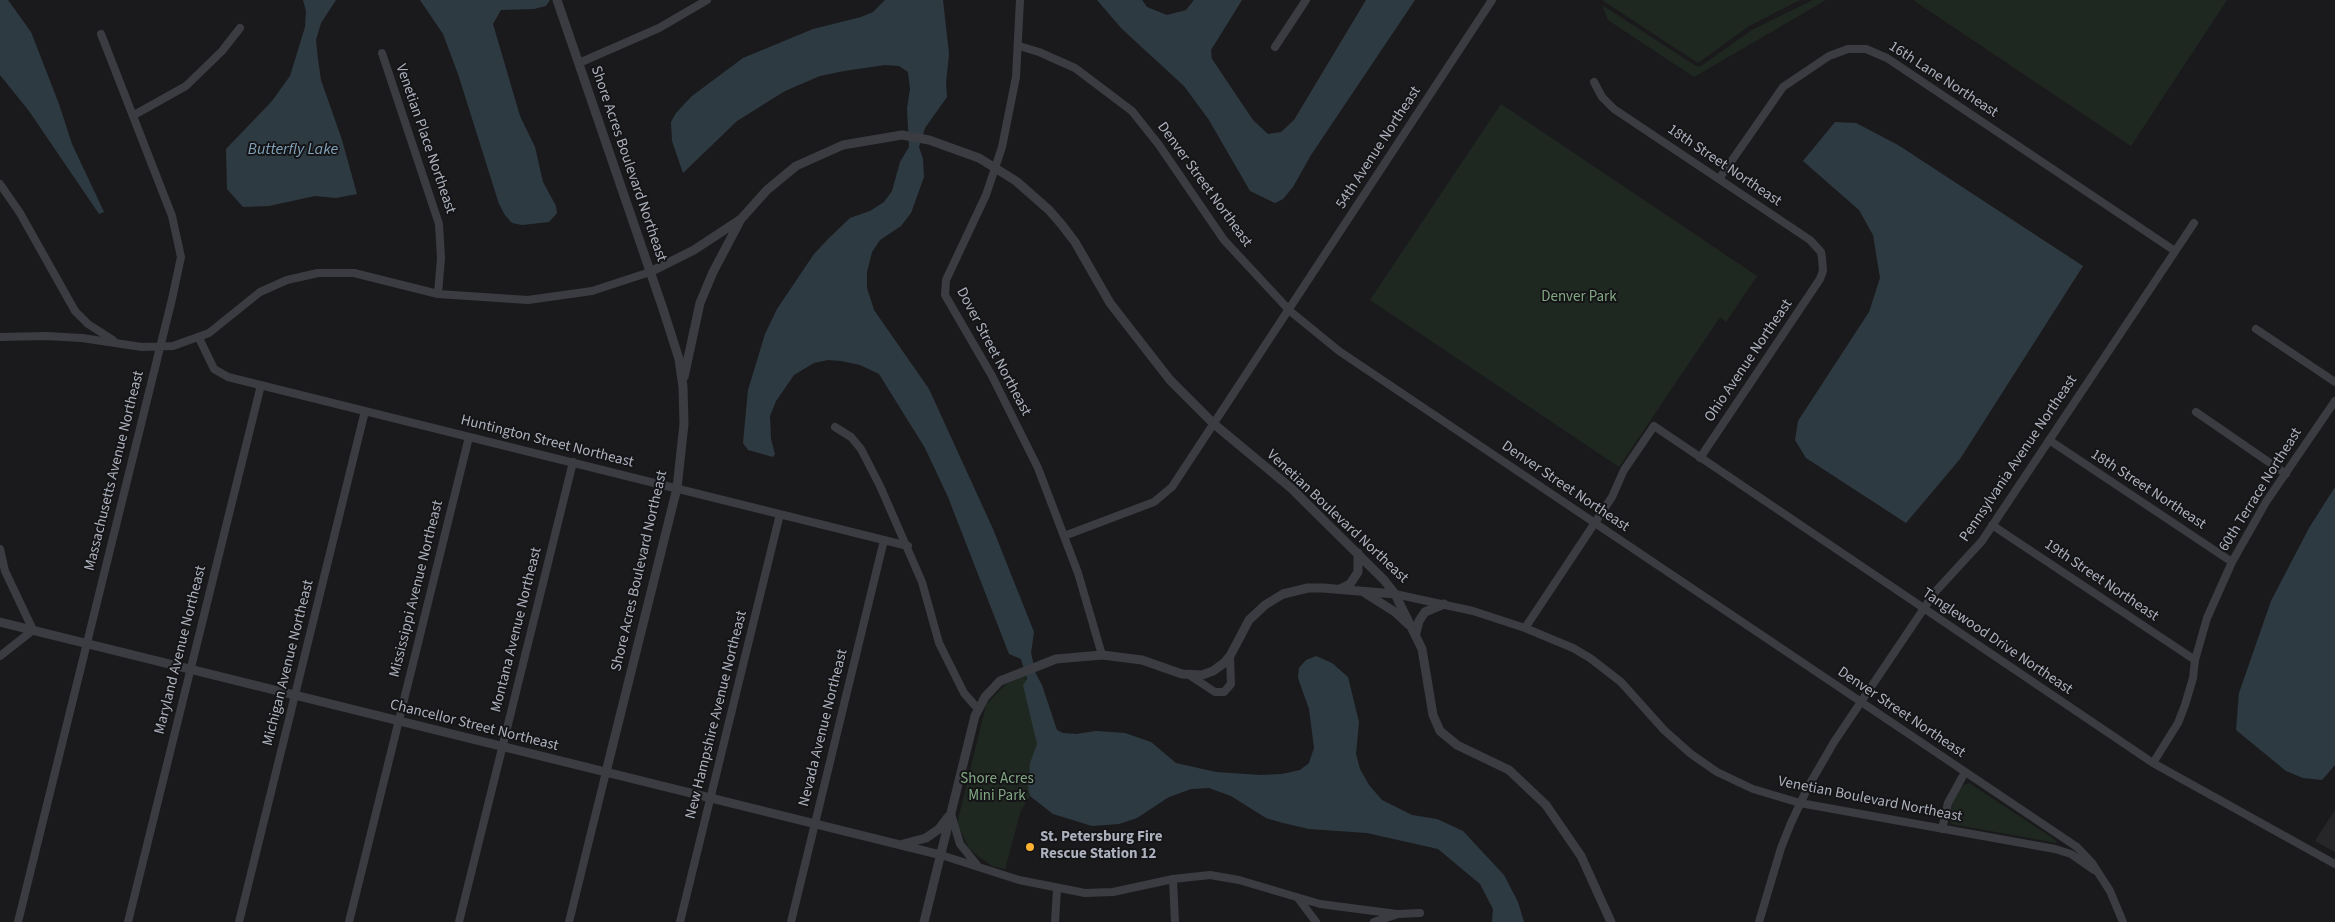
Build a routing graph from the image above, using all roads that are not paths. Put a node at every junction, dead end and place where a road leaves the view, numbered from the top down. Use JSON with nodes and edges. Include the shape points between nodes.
{"nodes":[{"id":1,"x":558,"y":0,"type":"edge"},
{"id":2,"x":707,"y":0,"type":"edge"},
{"id":3,"x":1020,"y":0,"type":"edge"},
{"id":4,"x":1306,"y":0,"type":"edge"},
{"id":5,"x":1492,"y":0,"type":"edge"},
{"id":6,"x":240,"y":28,"type":"dead end"},
{"id":7,"x":101,"y":34,"type":"dead end"},
{"id":8,"x":1018,"y":46,"type":"junction"},
{"id":9,"x":1275,"y":47,"type":"dead end"},
{"id":10,"x":382,"y":53,"type":"dead end"},
{"id":11,"x":580,"y":64,"type":"junction"},
{"id":12,"x":1594,"y":82,"type":"dead end"},
{"id":13,"x":134,"y":115,"type":"junction"},
{"id":14,"x":996,"y":168,"type":"junction"},
{"id":15,"x":1719,"y":179,"type":"junction"},
{"id":16,"x":0,"y":184,"type":"edge"},
{"id":17,"x":741,"y":219,"type":"junction"},
{"id":18,"x":2194,"y":223,"type":"dead end"},
{"id":19,"x":2175,"y":251,"type":"junction"},
{"id":20,"x":650,"y":272,"type":"junction"},
{"id":21,"x":1820,"y":279,"type":"joint"},
{"id":22,"x":438,"y":294,"type":"junction"},
{"id":23,"x":1290,"y":311,"type":"junction"},
{"id":24,"x":2256,"y":329,"type":"dead end"},
{"id":25,"x":0,"y":337,"type":"edge"},
{"id":26,"x":199,"y":338,"type":"junction"},
{"id":27,"x":115,"y":342,"type":"junction"},
{"id":28,"x":159,"y":348,"type":"junction"},
{"id":29,"x":2335,"y":382,"type":"edge"},
{"id":30,"x":261,"y":385,"type":"junction"},
{"id":31,"x":683,"y":387,"type":"junction"},
{"id":32,"x":2335,"y":401,"type":"edge"},
{"id":33,"x":366,"y":411,"type":"junction"},
{"id":34,"x":2196,"y":412,"type":"dead end"},
{"id":35,"x":1214,"y":424,"type":"junction"},
{"id":36,"x":835,"y":427,"type":"dead end"},
{"id":37,"x":469,"y":436,"type":"junction"},
{"id":38,"x":2049,"y":440,"type":"junction"},
{"id":39,"x":1700,"y":458,"type":"junction"},
{"id":40,"x":573,"y":462,"type":"junction"},
{"id":41,"x":2286,"y":474,"type":"junction"},
{"id":42,"x":676,"y":488,"type":"junction"},
{"id":43,"x":780,"y":514,"type":"junction"},
{"id":44,"x":1594,"y":524,"type":"junction"},
{"id":45,"x":1992,"y":525,"type":"junction"},
{"id":46,"x":1064,"y":536,"type":"junction"},
{"id":47,"x":884,"y":540,"type":"junction"},
{"id":48,"x":908,"y":546,"type":"junction"},
{"id":49,"x":0,"y":550,"type":"edge"},
{"id":50,"x":1358,"y":553,"type":"junction"},
{"id":51,"x":2232,"y":562,"type":"junction"},
{"id":52,"x":1342,"y":588,"type":"junction"},
{"id":53,"x":1360,"y":590,"type":"junction"},
{"id":54,"x":1395,"y":594,"type":"junction"},
{"id":55,"x":1444,"y":604,"type":"junction"},
{"id":56,"x":1923,"y":610,"type":"junction"},
{"id":57,"x":0,"y":622,"type":"edge"},
{"id":58,"x":1525,"y":628,"type":"junction"},
{"id":59,"x":33,"y":630,"type":"junction"},
{"id":60,"x":1416,"y":633,"type":"junction"},
{"id":61,"x":86,"y":643,"type":"junction"},
{"id":62,"x":1102,"y":655,"type":"junction"},
{"id":63,"x":0,"y":656,"type":"edge"},
{"id":64,"x":1230,"y":656,"type":"junction"},
{"id":65,"x":2194,"y":660,"type":"junction"},
{"id":66,"x":190,"y":670,"type":"junction"},
{"id":67,"x":1189,"y":675,"type":"junction"},
{"id":68,"x":295,"y":695,"type":"junction"},
{"id":69,"x":1861,"y":703,"type":"junction"},
{"id":70,"x":978,"y":709,"type":"junction"},
{"id":71,"x":399,"y":722,"type":"junction"},
{"id":72,"x":502,"y":747,"type":"junction"},
{"id":73,"x":2153,"y":763,"type":"junction"},
{"id":74,"x":606,"y":772,"type":"junction"},
{"id":75,"x":1965,"y":772,"type":"junction"},
{"id":76,"x":711,"y":798,"type":"junction"},
{"id":77,"x":1800,"y":803,"type":"junction"},
{"id":78,"x":951,"y":813,"type":"junction"},
{"id":79,"x":815,"y":824,"type":"junction"},
{"id":80,"x":1942,"y":829,"type":"junction"},
{"id":81,"x":897,"y":844,"type":"junction"},
{"id":82,"x":941,"y":855,"type":"junction"},
{"id":83,"x":2335,"y":864,"type":"edge"},
{"id":84,"x":979,"y":867,"type":"junction"},
{"id":85,"x":2099,"y":874,"type":"junction"},
{"id":86,"x":1173,"y":879,"type":"junction"},
{"id":87,"x":1057,"y":889,"type":"junction"},
{"id":88,"x":1298,"y":898,"type":"junction"},
{"id":89,"x":1420,"y":913,"type":"dead end"},
{"id":90,"x":1397,"y":914,"type":"junction"},
{"id":91,"x":18,"y":922,"type":"edge"},
{"id":92,"x":128,"y":922,"type":"edge"},
{"id":93,"x":239,"y":922,"type":"edge"},
{"id":94,"x":349,"y":922,"type":"edge"},
{"id":95,"x":459,"y":922,"type":"edge"},
{"id":96,"x":569,"y":922,"type":"edge"},
{"id":97,"x":680,"y":922,"type":"edge"},
{"id":98,"x":790,"y":922,"type":"edge"},
{"id":99,"x":924,"y":922,"type":"edge"},
{"id":100,"x":1055,"y":922,"type":"edge"},
{"id":101,"x":1175,"y":922,"type":"edge"},
{"id":102,"x":1316,"y":922,"type":"edge"},
{"id":103,"x":1374,"y":922,"type":"edge"},
{"id":104,"x":1611,"y":922,"type":"edge"},
{"id":105,"x":1759,"y":922,"type":"edge"},
{"id":106,"x":2123,"y":922,"type":"edge"}],
"edges":[{"from":1,"to":11,"type":"street","name":"Shore Acres Boulevard Northeast"},
{"from":2,"to":11,"type":"street","via":[[659,28]]},
{"from":3,"to":8,"type":"street","name":"Dover Street Northeast"},
{"from":4,"to":9,"type":"street"},
{"from":5,"to":23,"type":"street","name":"54th Avenue Northeast"},
{"from":6,"to":13,"type":"street","via":[[186,86]]},
{"from":7,"to":13,"type":"street","name":"Massachusetts Avenue Northeast"},
{"from":8,"to":14,"type":"street","name":"Dover Street Northeast","via":[[1013,101]]},
{"from":8,"to":23,"type":"street","name":"Denver Street Northeast","via":[[1075,68],[1132,111],[1224,240]]},
{"from":10,"to":22,"type":"street","name":"Venetian Place Northeast","via":[[439,224],[442,258]]},
{"from":11,"to":20,"type":"street","name":"Shore Acres Boulevard Northeast"},
{"from":12,"to":15,"type":"street","name":"18th Street Northeast","via":[[1614,109]]},
{"from":13,"to":28,"type":"street","name":"Massachusetts Avenue Northeast","via":[[180,245],[179,270]]},
{"from":14,"to":17,"type":"street","name":"Venetian Boulevard Northeast","via":[[958,149],[902,135],[843,145],[796,166],[767,190]]},
{"from":14,"to":35,"type":"street","name":"Venetian Boulevard Northeast","via":[[1022,186],[1056,217],[1133,335],[1170,380]]},
{"from":14,"to":46,"type":"street","name":"Dover Street Northeast","via":[[973,226],[946,280],[944,295],[1017,424]]},
{"from":15,"to":19,"type":"street","name":"16th Lane Northeast","via":[[1783,87],[1830,56],[1848,48],[1866,49],[1887,58]]},
{"from":15,"to":21,"type":"street","name":"18th Street Northeast","via":[[1816,246],[1822,258]]},
{"from":16,"to":27,"type":"street","via":[[75,311]]},
{"from":17,"to":20,"type":"street","name":"Venetian Boulevard Northeast","via":[[694,250]]},
{"from":17,"to":31,"type":"street","name":"Venetian Boulevard Northeast","via":[[700,303]]},
{"from":18,"to":19,"type":"street","name":"Pennsylvania Avenue Northeast"},
{"from":19,"to":38,"type":"street","name":"Pennsylvania Avenue Northeast"},
{"from":20,"to":22,"type":"street","name":"Venetian Boulevard Northeast","via":[[612,286],[558,297],[502,300]]},
{"from":20,"to":31,"type":"street","name":"Shore Acres Boulevard Northeast","via":[[679,360]]},
{"from":21,"to":39,"type":"street","name":"Ohio Avenue Northeast"},
{"from":22,"to":26,"type":"street","name":"Venetian Boulevard Northeast","via":[[354,273],[301,275],[254,296]]},
{"from":23,"to":35,"type":"street","name":"54th Avenue Northeast"},
{"from":23,"to":44,"type":"street","name":"Denver Street Northeast","via":[[1339,352]]},
{"from":24,"to":29,"type":"street"},
{"from":25,"to":27,"type":"street","name":"Venetian Boulevard Northeast","via":[[46,336]]},
{"from":26,"to":28,"type":"street","name":"Venetian Boulevard Northeast"},
{"from":26,"to":30,"type":"street","name":"Huntington Street Northeast","via":[[210,363],[219,373]]},
{"from":27,"to":28,"type":"street","name":"Venetian Boulevard Northeast"},
{"from":28,"to":61,"type":"street","name":"Massachusetts Avenue Northeast"},
{"from":30,"to":33,"type":"street","name":"Huntington Street Northeast"},
{"from":30,"to":66,"type":"street","name":"Maryland Avenue Northeast"},
{"from":31,"to":42,"type":"street","name":"Shore Acres Boulevard Northeast","via":[[684,424]]},
{"from":32,"to":41,"type":"street","name":"60th Terrace Northeast"},
{"from":33,"to":37,"type":"street","name":"Huntington Street Northeast"},
{"from":33,"to":68,"type":"street","name":"Michigan Avenue Northeast"},
{"from":34,"to":41,"type":"street"},
{"from":35,"to":46,"type":"street","name":"54th Avenue Northeast","via":[[1179,478],[1161,498]]},
{"from":35,"to":50,"type":"street","name":"Venetian Boulevard Northeast","via":[[1292,488]]},
{"from":36,"to":48,"type":"street","via":[[861,448]]},
{"from":37,"to":40,"type":"street","name":"Huntington Street Northeast"},
{"from":37,"to":71,"type":"street","name":"Mississippi Avenue Northeast"},
{"from":38,"to":45,"type":"street","name":"Pennsylvania Avenue Northeast"},
{"from":38,"to":51,"type":"street","name":"18th Street Northeast"},
{"from":39,"to":44,"type":"street","name":"Tanglewood Drive Northeast","via":[[1654,426],[1624,470],[1612,498]]},
{"from":39,"to":56,"type":"street","name":"Tanglewood Drive Northeast"},
{"from":40,"to":42,"type":"street","name":"Huntington Street Northeast"},
{"from":40,"to":72,"type":"street","name":"Montana Avenue Northeast"},
{"from":41,"to":51,"type":"street","name":"60th Terrace Northeast"},
{"from":42,"to":43,"type":"street","name":"Huntington Street Northeast"},
{"from":42,"to":74,"type":"street","name":"Shore Acres Boulevard Northeast"},
{"from":43,"to":47,"type":"street","name":"Huntington Street Northeast"},
{"from":43,"to":76,"type":"street","name":"New Hampshire Avenue Northeast"},
{"from":44,"to":58,"type":"street"},
{"from":44,"to":69,"type":"street","name":"Denver Street Northeast"},
{"from":45,"to":56,"type":"street","name":"Pennsylvania Avenue Northeast","via":[[1970,556],[1946,577]]},
{"from":45,"to":65,"type":"street","name":"19th Street Northeast"},
{"from":46,"to":62,"type":"street","name":"Dover Street Northeast"},
{"from":47,"to":48,"type":"street","name":"Huntington Street Northeast"},
{"from":47,"to":79,"type":"street","name":"Nevada Avenue Northeast"},
{"from":48,"to":70,"type":"street","via":[[939,643],[964,693]]},
{"from":49,"to":59,"type":"street","via":[[5,571]]},
{"from":50,"to":52,"type":"street","via":[[1358,572],[1350,584]]},
{"from":50,"to":54,"type":"street","name":"Venetian Boulevard Northeast"},
{"from":51,"to":65,"type":"street","name":"60th Terrace Northeast","via":[[2207,618]]},
{"from":52,"to":53,"type":"street"},
{"from":52,"to":64,"type":"street","via":[[1293,590],[1275,598],[1249,620]]},
{"from":53,"to":54,"type":"street"},
{"from":53,"to":60,"type":"street","via":[[1395,612]]},
{"from":54,"to":55,"type":"street","name":"Venetian Boulevard Northeast"},
{"from":54,"to":60,"type":"street"},
{"from":55,"to":58,"type":"street","name":"Venetian Boulevard Northeast"},
{"from":55,"to":60,"type":"street","via":[[1425,612]]},
{"from":56,"to":69,"type":"street","name":"Pennsylvania Avenue Northeast"},
{"from":56,"to":73,"type":"street","name":"Tanglewood Drive Northeast"},
{"from":57,"to":59,"type":"street","name":"Chancellor Street Northeast"},
{"from":58,"to":77,"type":"street","name":"Venetian Boulevard Northeast","via":[[1573,648],[1606,669],[1664,730],[1704,763],[1736,782]]},
{"from":59,"to":61,"type":"street","name":"Chancellor Street Northeast"},
{"from":59,"to":63,"type":"street"},
{"from":60,"to":104,"type":"street","via":[[1426,664],[1433,715],[1440,731],[1457,745],[1509,770],[1546,805],[1574,842]]},
{"from":61,"to":66,"type":"street","name":"Chancellor Street Northeast"},
{"from":61,"to":91,"type":"street","name":"Massachusetts Avenue Northeast"},
{"from":62,"to":67,"type":"street","via":[[1142,660]]},
{"from":62,"to":70,"type":"street","via":[[1074,656],[1024,670],[1000,681]]},
{"from":64,"to":67,"type":"street","via":[[1214,671]]},
{"from":64,"to":67,"type":"street","via":[[1231,684],[1224,692],[1210,690]]},
{"from":65,"to":73,"type":"street","name":"60th Terrace Northeast","via":[[2193,678],[2185,705]]},
{"from":66,"to":68,"type":"street","name":"Chancellor Street Northeast"},
{"from":66,"to":92,"type":"street","name":"Maryland Avenue Northeast"},
{"from":68,"to":71,"type":"street","name":"Chancellor Street Northeast"},
{"from":68,"to":93,"type":"street","name":"Michigan Avenue Northeast"},
{"from":69,"to":75,"type":"street","name":"Denver Street Northeast"},
{"from":69,"to":77,"type":"street","name":"Pennsylvania Avenue Northeast"},
{"from":70,"to":78,"type":"street"},
{"from":71,"to":72,"type":"street","name":"Chancellor Street Northeast"},
{"from":71,"to":94,"type":"street","name":"Mississippi Avenue Northeast"},
{"from":72,"to":74,"type":"street","name":"Chancellor Street Northeast"},
{"from":72,"to":95,"type":"street","name":"Montana Avenue Northeast"},
{"from":73,"to":83,"type":"street","name":"Tanglewood Drive Northeast"},
{"from":74,"to":76,"type":"street","name":"Chancellor Street Northeast"},
{"from":74,"to":96,"type":"street","name":"Shore Acres Boulevard Northeast"},
{"from":75,"to":80,"type":"street","via":[[1952,793]]},
{"from":75,"to":85,"type":"street","name":"Denver Street Northeast","via":[[2077,847]]},
{"from":76,"to":79,"type":"street","name":"Chancellor Street Northeast"},
{"from":76,"to":97,"type":"street","name":"New Hampshire Avenue Northeast"},
{"from":77,"to":80,"type":"street","name":"Venetian Boulevard Northeast"},
{"from":77,"to":105,"type":"street","name":"Pennsylvania Avenue Northeast","via":[[1780,848]]},
{"from":78,"to":81,"type":"street","via":[[926,838]]},
{"from":78,"to":82,"type":"street"},
{"from":78,"to":84,"type":"street","via":[[960,844]]},
{"from":79,"to":81,"type":"street","name":"Chancellor Street Northeast"},
{"from":79,"to":98,"type":"street","name":"Nevada Avenue Northeast"},
{"from":80,"to":85,"type":"street","name":"Venetian Boulevard Northeast","via":[[2055,849],[2077,858]]},
{"from":81,"to":82,"type":"street","name":"Chancellor Street Northeast"},
{"from":82,"to":84,"type":"street"},
{"from":82,"to":99,"type":"street"},
{"from":84,"to":87,"type":"street"},
{"from":85,"to":106,"type":"street","name":"Denver Street Northeast","via":[[2118,906]]},
{"from":86,"to":87,"type":"street","via":[[1113,892]]},
{"from":86,"to":88,"type":"street","via":[[1210,875],[1240,880]]},
{"from":86,"to":101,"type":"street"},
{"from":87,"to":100,"type":"street"},
{"from":88,"to":90,"type":"street","via":[[1337,907]]},
{"from":88,"to":102,"type":"street"},
{"from":89,"to":90,"type":"street"},
{"from":90,"to":103,"type":"street"}]}
